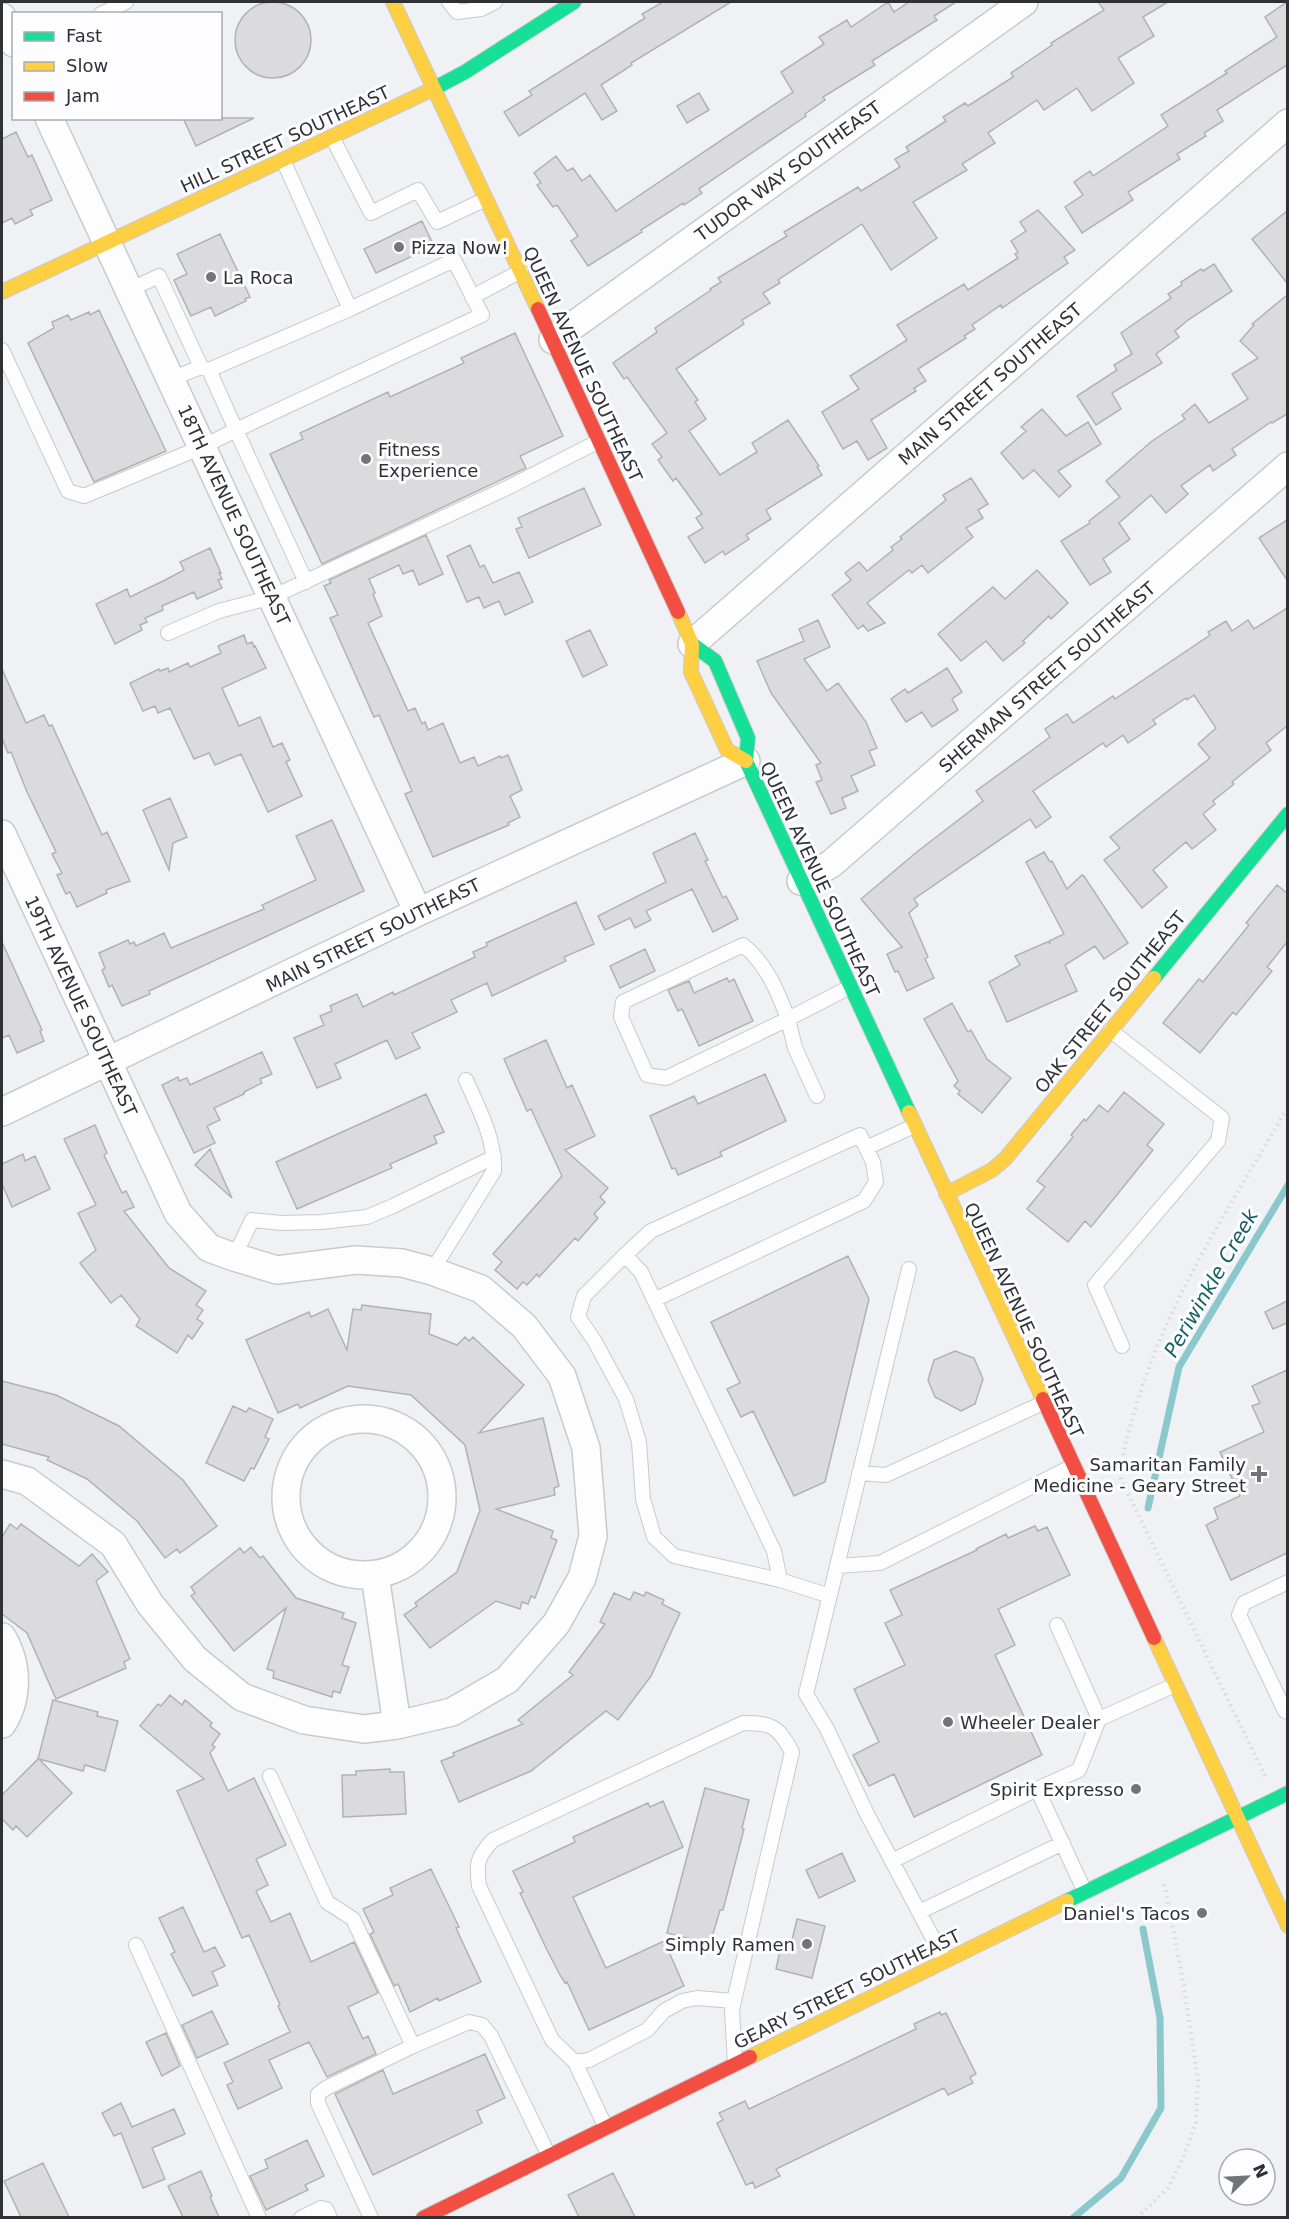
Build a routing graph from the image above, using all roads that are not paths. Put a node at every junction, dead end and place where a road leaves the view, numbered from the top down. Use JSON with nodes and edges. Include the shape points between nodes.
{"nodes":[{"id":1,"x":126,"y":2,"type":"edge"},
{"id":2,"x":393,"y":2,"type":"edge"},
{"id":3,"x":448,"y":2,"type":"edge"},
{"id":4,"x":495,"y":2,"type":"edge"},
{"id":5,"x":574,"y":2,"type":"edge"},
{"id":6,"x":1024,"y":2,"type":"edge"},
{"id":7,"x":105,"y":12,"type":"edge"},
{"id":8,"x":2,"y":17,"type":"edge"},
{"id":9,"x":12,"y":39,"type":"edge"},
{"id":10,"x":434,"y":89,"type":"junction"},
{"id":11,"x":50,"y":120,"type":"edge"},
{"id":12,"x":1287,"y":123,"type":"edge"},
{"id":13,"x":332,"y":137,"type":"junction"},
{"id":14,"x":283,"y":160,"type":"junction"},
{"id":15,"x":486,"y":199,"type":"junction"},
{"id":16,"x":107,"y":242,"type":"junction"},
{"id":17,"x":520,"y":271,"type":"junction"},
{"id":18,"x":129,"y":290,"type":"junction"},
{"id":19,"x":2,"y":292,"type":"edge"},
{"id":20,"x":472,"y":297,"type":"junction"},
{"id":21,"x":350,"y":309,"type":"junction"},
{"id":22,"x":553,"y":340,"type":"junction"},
{"id":23,"x":2,"y":350,"type":"edge"},
{"id":24,"x":205,"y":368,"type":"junction"},
{"id":25,"x":171,"y":379,"type":"junction"},
{"id":26,"x":236,"y":430,"type":"junction"},
{"id":27,"x":599,"y":441,"type":"junction"},
{"id":28,"x":202,"y":447,"type":"junction"},
{"id":29,"x":1287,"y":466,"type":"edge"},
{"id":30,"x":306,"y":582,"type":"junction"},
{"id":31,"x":272,"y":597,"type":"junction"},
{"id":32,"x":168,"y":633,"type":"dead end"},
{"id":33,"x":692,"y":644,"type":"junction"},
{"id":34,"x":746,"y":761,"type":"junction"},
{"id":35,"x":1287,"y":814,"type":"edge"},
{"id":36,"x":2,"y":834,"type":"edge"},
{"id":37,"x":801,"y":881,"type":"junction"},
{"id":38,"x":418,"y":912,"type":"junction"},
{"id":39,"x":850,"y":987,"type":"junction"},
{"id":40,"x":788,"y":1019,"type":"junction"},
{"id":41,"x":1110,"y":1030,"type":"junction"},
{"id":42,"x":106,"y":1063,"type":"junction"},
{"id":43,"x":466,"y":1080,"type":"dead end"},
{"id":44,"x":818,"y":1096,"type":"dead end"},
{"id":45,"x":2,"y":1112,"type":"edge"},
{"id":46,"x":914,"y":1126,"type":"junction"},
{"id":47,"x":866,"y":1148,"type":"junction"},
{"id":48,"x":495,"y":1157,"type":"junction"},
{"id":49,"x":946,"y":1194,"type":"junction"},
{"id":50,"x":625,"y":1255,"type":"junction"},
{"id":51,"x":234,"y":1257,"type":"junction"},
{"id":52,"x":909,"y":1269,"type":"dead end"},
{"id":53,"x":432,"y":1271,"type":"junction"},
{"id":54,"x":654,"y":1300,"type":"junction"},
{"id":55,"x":1122,"y":1346,"type":"dead end"},
{"id":56,"x":1043,"y":1403,"type":"junction"},
{"id":57,"x":1073,"y":1466,"type":"junction"},
{"id":58,"x":860,"y":1473,"type":"junction"},
{"id":59,"x":2,"y":1474,"type":"edge"},
{"id":60,"x":837,"y":1566,"type":"junction"},
{"id":61,"x":375,"y":1575,"type":"junction"},
{"id":62,"x":780,"y":1580,"type":"junction"},
{"id":63,"x":1287,"y":1582,"type":"edge"},
{"id":64,"x":830,"y":1596,"type":"junction"},
{"id":65,"x":1057,"y":1625,"type":"dead end"},
{"id":66,"x":2,"y":1637,"type":"edge"},
{"id":67,"x":1175,"y":1685,"type":"junction"},
{"id":68,"x":1287,"y":1712,"type":"edge"},
{"id":69,"x":1099,"y":1719,"type":"junction"},
{"id":70,"x":2,"y":1724,"type":"edge"},
{"id":71,"x":397,"y":1725,"type":"junction"},
{"id":72,"x":270,"y":1776,"type":"dead end"},
{"id":73,"x":1037,"y":1789,"type":"junction"},
{"id":74,"x":1282,"y":1795,"type":"edge"},
{"id":75,"x":1237,"y":1816,"type":"junction"},
{"id":76,"x":1063,"y":1843,"type":"junction"},
{"id":77,"x":892,"y":1861,"type":"junction"},
{"id":78,"x":1086,"y":1892,"type":"junction"},
{"id":79,"x":919,"y":1912,"type":"junction"},
{"id":80,"x":1287,"y":1926,"type":"edge"},
{"id":81,"x":136,"y":1945,"type":"dead end"},
{"id":82,"x":945,"y":1961,"type":"junction"},
{"id":83,"x":734,"y":2001,"type":"junction"},
{"id":84,"x":413,"y":2046,"type":"junction"},
{"id":85,"x":575,"y":2062,"type":"junction"},
{"id":86,"x":735,"y":2065,"type":"junction"},
{"id":87,"x":606,"y":2127,"type":"junction"},
{"id":88,"x":549,"y":2156,"type":"junction"},
{"id":89,"x":259,"y":2217,"type":"edge"},
{"id":90,"x":301,"y":2217,"type":"edge"},
{"id":91,"x":330,"y":2217,"type":"edge"},
{"id":92,"x":371,"y":2217,"type":"edge"},
{"id":93,"x":423,"y":2217,"type":"edge"}],
"edges":[{"from":1,"to":7,"type":"lane"},
{"from":2,"to":10,"type":"main road","name":"QUEEN AVENUE SOUTHEAST"},
{"from":3,"to":4,"type":"lane","via":[[457,12],[482,9]]},
{"from":5,"to":10,"type":"main road","name":"HILL STREET SOUTHEAST","via":[[546,14],[465,72]]},
{"from":6,"to":22,"type":"street","name":"TUDOR WAY SOUTHEAST"},
{"from":8,"to":9,"type":"street"},
{"from":10,"to":13,"type":"main road","name":"HILL STREET SOUTHEAST"},
{"from":10,"to":15,"type":"main road","name":"QUEEN AVENUE SOUTHEAST"},
{"from":11,"to":16,"type":"street","name":"18TH AVENUE SOUTHEAST"},
{"from":12,"to":33,"type":"street","name":"MAIN STREET SOUTHEAST"},
{"from":13,"to":14,"type":"main road","name":"HILL STREET SOUTHEAST"},
{"from":13,"to":15,"type":"lane","via":[[371,213],[418,190],[437,222]]},
{"from":14,"to":16,"type":"main road","name":"HILL STREET SOUTHEAST"},
{"from":14,"to":21,"type":"lane"},
{"from":15,"to":17,"type":"main road","name":"QUEEN AVENUE SOUTHEAST"},
{"from":16,"to":18,"type":"street","name":"18TH AVENUE SOUTHEAST"},
{"from":16,"to":19,"type":"main road","name":"HILL STREET SOUTHEAST"},
{"from":17,"to":20,"type":"lane"},
{"from":17,"to":22,"type":"main road","name":"QUEEN AVENUE SOUTHEAST"},
{"from":18,"to":24,"type":"lane","via":[[159,276]]},
{"from":18,"to":25,"type":"street","name":"18TH AVENUE SOUTHEAST"},
{"from":20,"to":21,"type":"lane","via":[[454,260]]},
{"from":20,"to":26,"type":"lane","via":[[482,315]]},
{"from":21,"to":24,"type":"lane"},
{"from":22,"to":27,"type":"main road","name":"QUEEN AVENUE SOUTHEAST"},
{"from":23,"to":28,"type":"lane","via":[[68,490],[84,496]]},
{"from":24,"to":25,"type":"lane"},
{"from":24,"to":26,"type":"lane"},
{"from":25,"to":28,"type":"street","name":"18TH AVENUE SOUTHEAST"},
{"from":26,"to":28,"type":"lane"},
{"from":26,"to":30,"type":"lane"},
{"from":27,"to":30,"type":"lane"},
{"from":27,"to":33,"type":"main road","name":"QUEEN AVENUE SOUTHEAST"},
{"from":28,"to":31,"type":"street","name":"18TH AVENUE SOUTHEAST"},
{"from":29,"to":37,"type":"street","name":"SHERMAN STREET SOUTHEAST","via":[[831,864]]},
{"from":30,"to":31,"type":"lane"},
{"from":31,"to":32,"type":"lane","via":[[219,611]]},
{"from":31,"to":38,"type":"street","name":"18TH AVENUE SOUTHEAST"},
{"from":33,"to":34,"type":"main road","name":"QUEEN AVENUE SOUTHEAST","via":[[715,661],[748,738]]},
{"from":33,"to":34,"type":"main road","name":"QUEEN AVENUE SOUTHEAST","via":[[691,672],[727,750]]},
{"from":34,"to":37,"type":"main road","name":"QUEEN AVENUE SOUTHEAST"},
{"from":34,"to":38,"type":"street","name":"MAIN STREET SOUTHEAST"},
{"from":35,"to":41,"type":"main road","name":"OAK STREET SOUTHEAST"},
{"from":36,"to":42,"type":"street","name":"19TH AVENUE SOUTHEAST"},
{"from":37,"to":39,"type":"main road","name":"QUEEN AVENUE SOUTHEAST"},
{"from":38,"to":42,"type":"street","name":"MAIN STREET SOUTHEAST"},
{"from":39,"to":40,"type":"lane"},
{"from":39,"to":46,"type":"main road","name":"QUEEN AVENUE SOUTHEAST"},
{"from":40,"to":40,"type":"lane","via":[[779,994],[755,955],[743,945],[623,1002],[621,1017],[647,1075],[666,1078]]},
{"from":40,"to":44,"type":"lane","via":[[795,1048]]},
{"from":41,"to":49,"type":"main road","name":"OAK STREET SOUTHEAST","via":[[1005,1160]]},
{"from":41,"to":55,"type":"lane","via":[[1222,1118],[1218,1141],[1095,1285]]},
{"from":42,"to":45,"type":"street","name":"MAIN STREET SOUTHEAST"},
{"from":42,"to":51,"type":"street","name":"19TH AVENUE SOUTHEAST","via":[[178,1213],[209,1248]]},
{"from":43,"to":48,"type":"lane"},
{"from":46,"to":47,"type":"lane"},
{"from":46,"to":49,"type":"main road","name":"QUEEN AVENUE SOUTHEAST"},
{"from":47,"to":50,"type":"lane","via":[[860,1135],[651,1231]]},
{"from":47,"to":54,"type":"lane","via":[[876,1182],[864,1201]]},
{"from":48,"to":51,"type":"lane","via":[[367,1217],[321,1222],[252,1220]]},
{"from":48,"to":53,"type":"lane","via":[[494,1171]]},
{"from":49,"to":56,"type":"main road","name":"QUEEN AVENUE SOUTHEAST"},
{"from":50,"to":54,"type":"lane","via":[[641,1272]]},
{"from":50,"to":62,"type":"lane","via":[[584,1296],[578,1317],[626,1399],[639,1442],[643,1499],[654,1537],[674,1557]]},
{"from":51,"to":53,"type":"street","name":"19TH AVENUE SOUTHEAST","via":[[277,1270],[356,1260],[402,1263]]},
{"from":52,"to":58,"type":"lane"},
{"from":53,"to":71,"type":"street","name":"19TH AVENUE SOUTHEAST","via":[[481,1289],[524,1326],[562,1376],[586,1448],[593,1536],[582,1578],[556,1624],[507,1680],[452,1712]]},
{"from":54,"to":62,"type":"lane","via":[[774,1551]]},
{"from":56,"to":57,"type":"main road","name":"QUEEN AVENUE SOUTHEAST"},
{"from":56,"to":58,"type":"lane","via":[[886,1475]]},
{"from":57,"to":60,"type":"lane","via":[[880,1563]]},
{"from":57,"to":67,"type":"main road","name":"QUEEN AVENUE SOUTHEAST"},
{"from":58,"to":60,"type":"lane"},
{"from":59,"to":71,"type":"street","name":"19TH AVENUE SOUTHEAST","via":[[27,1481],[113,1545],[150,1604],[195,1659],[242,1697],[304,1720],[364,1729]]},
{"from":60,"to":64,"type":"lane"},
{"from":61,"to":61,"type":"street","via":[[340,1572],[310,1554],[290,1525],[285,1490],[296,1456],[320,1431],[352,1418],[387,1421],[418,1439],[437,1468],[442,1503],[432,1537],[408,1562]]},
{"from":61,"to":71,"type":"street"},
{"from":62,"to":64,"type":"lane"},
{"from":63,"to":68,"type":"lane","via":[[1244,1603],[1239,1615]]},
{"from":64,"to":77,"type":"lane","via":[[806,1694]]},
{"from":65,"to":69,"type":"lane"},
{"from":66,"to":70,"type":"street","via":[[9,1649],[16,1681]]},
{"from":67,"to":69,"type":"lane"},
{"from":67,"to":75,"type":"main road","name":"QUEEN AVENUE SOUTHEAST"},
{"from":69,"to":73,"type":"lane","via":[[1078,1770]]},
{"from":72,"to":84,"type":"lane","via":[[327,1902],[353,1919]]},
{"from":73,"to":76,"type":"lane"},
{"from":73,"to":77,"type":"lane"},
{"from":74,"to":75,"type":"main road","name":"GEARY STREET SOUTHEAST"},
{"from":75,"to":78,"type":"main road","name":"GEARY STREET SOUTHEAST"},
{"from":75,"to":80,"type":"main road","name":"QUEEN AVENUE SOUTHEAST"},
{"from":76,"to":78,"type":"lane"},
{"from":76,"to":79,"type":"lane"},
{"from":77,"to":79,"type":"lane"},
{"from":78,"to":82,"type":"main road","name":"GEARY STREET SOUTHEAST"},
{"from":79,"to":82,"type":"lane"},
{"from":81,"to":89,"type":"lane"},
{"from":82,"to":86,"type":"main road","name":"GEARY STREET SOUTHEAST"},
{"from":83,"to":85,"type":"lane","via":[[682,2001],[664,2011],[647,2030],[589,2060]]},
{"from":83,"to":85,"type":"lane","via":[[792,1752],[782,1733],[764,1723],[743,1723],[493,1840],[480,1854],[479,1886],[552,2040]]},
{"from":83,"to":86,"type":"lane"},
{"from":84,"to":88,"type":"lane","via":[[469,2022],[482,2025],[491,2036]]},
{"from":84,"to":92,"type":"lane","via":[[318,2094],[318,2103]]},
{"from":85,"to":87,"type":"lane"},
{"from":86,"to":87,"type":"main road","name":"GEARY STREET SOUTHEAST"},
{"from":87,"to":88,"type":"main road","name":"GEARY STREET SOUTHEAST"},
{"from":88,"to":93,"type":"main road","name":"GEARY STREET SOUTHEAST"},
{"from":90,"to":91,"type":"lane","via":[[321,2208]]}]}
